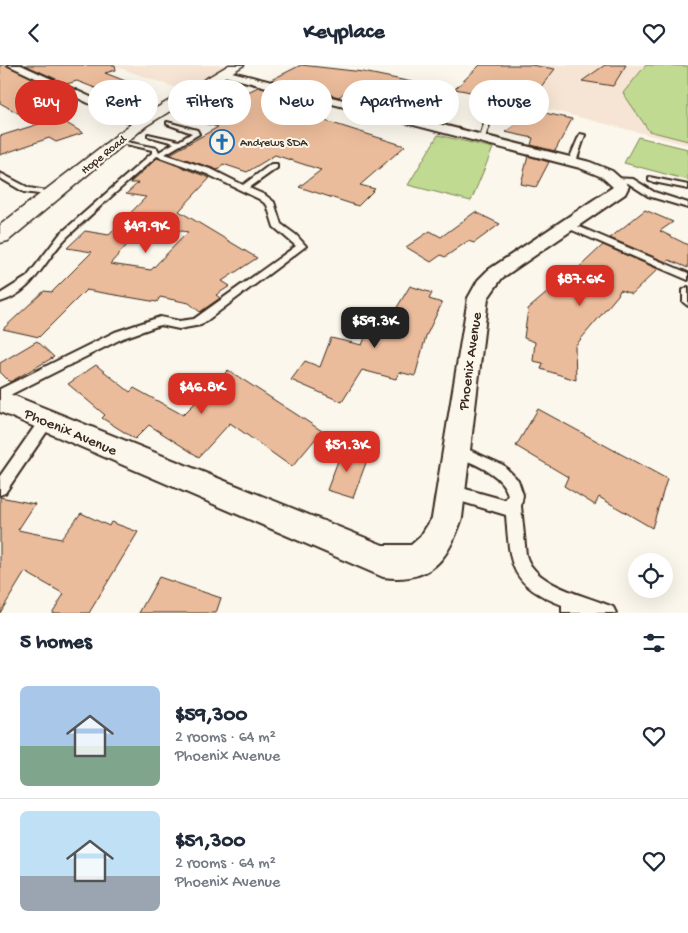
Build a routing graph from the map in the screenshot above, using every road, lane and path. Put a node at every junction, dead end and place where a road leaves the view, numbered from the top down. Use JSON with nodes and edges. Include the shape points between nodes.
{"nodes":[{"id":1,"x":13,"y":65,"type":"edge"},
{"id":2,"x":231,"y":69,"type":"edge"},
{"id":3,"x":176,"y":125,"type":"edge"},
{"id":4,"x":486,"y":125,"type":"edge"},
{"id":5,"x":145,"y":129,"type":"junction"},
{"id":6,"x":582,"y":135,"type":"dead end"},
{"id":7,"x":482,"y":140,"type":"junction"},
{"id":8,"x":119,"y":141,"type":"junction"},
{"id":9,"x":181,"y":143,"type":"junction"},
{"id":10,"x":158,"y":154,"type":"junction"},
{"id":11,"x":572,"y":162,"type":"junction"},
{"id":12,"x":274,"y":166,"type":"dead end"},
{"id":13,"x":0,"y":175,"type":"edge"},
{"id":14,"x":652,"y":179,"type":"dead end"},
{"id":15,"x":616,"y":180,"type":"junction"},
{"id":16,"x":688,"y":187,"type":"edge"},
{"id":17,"x":243,"y":188,"type":"junction"},
{"id":18,"x":52,"y":194,"type":"junction"},
{"id":19,"x":688,"y":206,"type":"edge"},
{"id":20,"x":568,"y":225,"type":"junction"},
{"id":21,"x":0,"y":236,"type":"edge"},
{"id":22,"x":688,"y":277,"type":"edge"},
{"id":23,"x":688,"y":289,"type":"edge"},
{"id":24,"x":0,"y":298,"type":"edge"},
{"id":25,"x":688,"y":301,"type":"edge"},
{"id":26,"x":0,"y":395,"type":"edge"},
{"id":27,"x":0,"y":401,"type":"edge"},
{"id":28,"x":47,"y":420,"type":"junction"},
{"id":29,"x":456,"y":450,"type":"junction"},
{"id":30,"x":0,"y":488,"type":"edge"},
{"id":31,"x":450,"y":491,"type":"junction"},
{"id":32,"x":513,"y":506,"type":"junction"},
{"id":33,"x":571,"y":606,"type":"edge"},
{"id":34,"x":607,"y":613,"type":"edge"}],
"edges":[{"from":1,"to":5,"type":"street"},
{"from":2,"to":5,"type":"main road","name":"Hope Road"},
{"from":2,"to":7,"type":"street"},
{"from":3,"to":9,"type":"lane","via":[[196,134]]},
{"from":4,"to":7,"type":"lane"},
{"from":5,"to":8,"type":"main road","name":"Hope Road"},
{"from":5,"to":9,"type":"lane"},
{"from":6,"to":11,"type":"lane"},
{"from":7,"to":11,"type":"street"},
{"from":8,"to":10,"type":"lane","via":[[148,145]]},
{"from":8,"to":18,"type":"main road","name":"Hope Road"},
{"from":9,"to":10,"type":"lane"},
{"from":10,"to":17,"type":"lane","via":[[210,172]]},
{"from":10,"to":24,"type":"lane","via":[[63,236],[30,279]]},
{"from":11,"to":15,"type":"street","via":[[597,169]]},
{"from":12,"to":17,"type":"lane"},
{"from":13,"to":18,"type":"lane","via":[[27,190]]},
{"from":14,"to":16,"type":"lane"},
{"from":15,"to":19,"type":"lane","via":[[630,181],[651,194]]},
{"from":15,"to":20,"type":"street","name":"Phoenix Avenue","via":[[621,186],[619,191]]},
{"from":17,"to":26,"type":"lane","via":[[270,204],[277,225],[301,246],[291,255],[197,323],[179,325],[160,321],[118,335]]},
{"from":18,"to":21,"type":"main road","name":"Hope Road"},
{"from":20,"to":22,"type":"lane"},
{"from":20,"to":29,"type":"street","name":"Phoenix Avenue","via":[[496,274],[478,298]]},
{"from":23,"to":25,"type":"lane"},
{"from":27,"to":28,"type":"street","name":"Phoenix Avenue"},
{"from":28,"to":30,"type":"lane"},
{"from":28,"to":31,"type":"street","name":"Phoenix Avenue","via":[[366,555],[399,564],[415,561],[430,551],[440,538],[447,518]]},
{"from":29,"to":31,"type":"street","name":"Phoenix Avenue"},
{"from":29,"to":32,"type":"lane","via":[[491,465],[505,475],[513,485],[516,499]]},
{"from":31,"to":32,"type":"lane","via":[[505,508]]},
{"from":32,"to":33,"type":"lane","via":[[521,566],[529,578]]},
{"from":33,"to":34,"type":"lane"}]}
